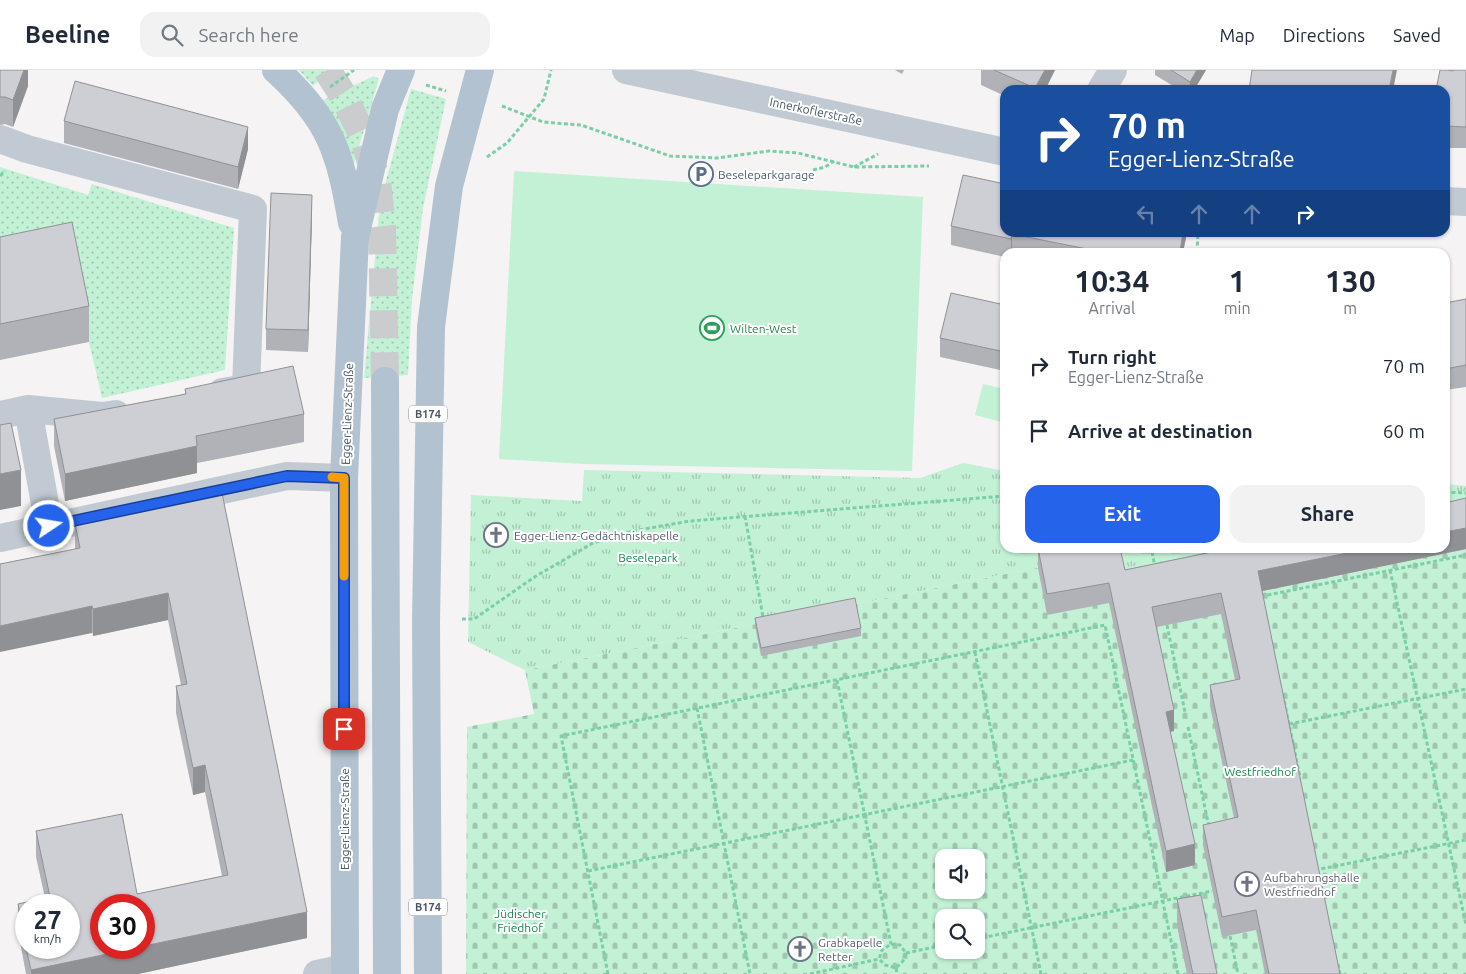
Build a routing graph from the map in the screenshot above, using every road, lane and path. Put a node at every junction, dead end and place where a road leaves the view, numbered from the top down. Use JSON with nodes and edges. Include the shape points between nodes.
{"nodes":[{"id":1,"x":276,"y":70,"type":"edge"},
{"id":2,"x":354,"y":70,"type":"edge"},
{"id":3,"x":480,"y":70,"type":"edge"},
{"id":4,"x":551,"y":70,"type":"edge"},
{"id":5,"x":626,"y":70,"type":"edge"},
{"id":6,"x":1113,"y":70,"type":"edge"},
{"id":7,"x":411,"y":77,"type":"edge"},
{"id":8,"x":1104,"y":85,"type":"edge"},
{"id":9,"x":326,"y":90,"type":"dead end"},
{"id":10,"x":448,"y":91,"type":"dead end"},
{"id":11,"x":502,"y":106,"type":"dead end"},
{"id":12,"x":530,"y":117,"type":"junction"},
{"id":13,"x":0,"y":139,"type":"edge"},
{"id":14,"x":1000,"y":151,"type":"edge"},
{"id":15,"x":881,"y":153,"type":"dead end"},
{"id":16,"x":485,"y":159,"type":"dead end"},
{"id":17,"x":834,"y":161,"type":"junction"},
{"id":18,"x":920,"y":161,"type":"dead end"},
{"id":19,"x":854,"y":167,"type":"junction"},
{"id":20,"x":813,"y":170,"type":"dead end"},
{"id":21,"x":1450,"y":201,"type":"edge"},
{"id":22,"x":1466,"y":202,"type":"edge"},
{"id":23,"x":355,"y":237,"type":"junction"},
{"id":24,"x":385,"y":381,"type":"tunnel mouth"},
{"id":25,"x":198,"y":397,"type":"edge"},
{"id":26,"x":28,"y":409,"type":"junction"},
{"id":27,"x":141,"y":409,"type":"edge"},
{"id":28,"x":0,"y":414,"type":"edge"},
{"id":29,"x":344,"y":478,"type":"junction"},
{"id":30,"x":1450,"y":492,"type":"edge"},
{"id":31,"x":1466,"y":493,"type":"edge"},
{"id":32,"x":1000,"y":496,"type":"edge"},
{"id":33,"x":745,"y":516,"type":"junction"},
{"id":34,"x":49,"y":526,"type":"junction"},
{"id":35,"x":0,"y":538,"type":"edge"},
{"id":36,"x":1152,"y":553,"type":"edge"},
{"id":37,"x":1466,"y":555,"type":"edge"},
{"id":38,"x":1164,"y":562,"type":"edge"},
{"id":39,"x":1155,"y":564,"type":"junction"},
{"id":40,"x":1390,"y":570,"type":"junction"},
{"id":41,"x":1156,"y":571,"type":"edge"},
{"id":42,"x":1265,"y":605,"type":"edge"},
{"id":43,"x":763,"y":618,"type":"edge"},
{"id":44,"x":462,"y":619,"type":"dead end"},
{"id":45,"x":1167,"y":625,"type":"edge"},
{"id":46,"x":976,"y":652,"type":"junction"},
{"id":47,"x":837,"y":680,"type":"junction"},
{"id":48,"x":1282,"y":687,"type":"edge"},
{"id":49,"x":1466,"y":689,"type":"edge"},
{"id":50,"x":1418,"y":698,"type":"junction"},
{"id":51,"x":697,"y":708,"type":"junction"},
{"id":52,"x":1185,"y":712,"type":"dead end"},
{"id":53,"x":1289,"y":724,"type":"junction"},
{"id":54,"x":1188,"y":727,"type":"dead end"},
{"id":55,"x":1133,"y":760,"type":"junction"},
{"id":56,"x":1301,"y":782,"type":"edge"},
{"id":57,"x":1003,"y":786,"type":"junction"},
{"id":58,"x":864,"y":814,"type":"junction"},
{"id":59,"x":1211,"y":834,"type":"edge"},
{"id":60,"x":1466,"y":840,"type":"edge"},
{"id":61,"x":724,"y":844,"type":"junction"},
{"id":62,"x":1449,"y":844,"type":"junction"},
{"id":63,"x":1317,"y":860,"type":"edge"},
{"id":64,"x":588,"y":871,"type":"junction"},
{"id":65,"x":1212,"y":891,"type":"edge"},
{"id":66,"x":1163,"y":901,"type":"junction"},
{"id":67,"x":1466,"y":925,"type":"edge"},
{"id":68,"x":1032,"y":928,"type":"junction"},
{"id":69,"x":1230,"y":936,"type":"edge"},
{"id":70,"x":985,"y":937,"type":"edge"},
{"id":71,"x":891,"y":944,"type":"junction"},
{"id":72,"x":935,"y":948,"type":"edge"},
{"id":73,"x":906,"y":953,"type":"junction"},
{"id":74,"x":1336,"y":955,"type":"edge"},
{"id":75,"x":879,"y":959,"type":"junction"},
{"id":76,"x":896,"y":968,"type":"junction"},
{"id":77,"x":345,"y":971,"type":"edge"},
{"id":78,"x":317,"y":974,"type":"edge"},
{"id":79,"x":387,"y":974,"type":"edge"},
{"id":80,"x":428,"y":974,"type":"edge"},
{"id":81,"x":608,"y":974,"type":"edge"},
{"id":82,"x":750,"y":974,"type":"edge"},
{"id":83,"x":810,"y":974,"type":"edge"},
{"id":84,"x":897,"y":974,"type":"edge"},
{"id":85,"x":1041,"y":974,"type":"edge"},
{"id":86,"x":1178,"y":974,"type":"edge"},
{"id":87,"x":1238,"y":974,"type":"edge"},
{"id":88,"x":1340,"y":974,"type":"edge"}],
"edges":[{"from":1,"to":23,"type":"main road","via":[[309,102],[330,135],[344,175]]},
{"from":2,"to":9,"type":"path"},
{"from":3,"to":80,"type":"main road","number":"B174","via":[[449,186],[431,327],[426,594]]},
{"from":4,"to":12,"type":"path","via":[[544,99]]},
{"from":5,"to":14,"type":"street","name":"Innerkoflerstraße"},
{"from":6,"to":8,"type":"street"},
{"from":7,"to":10,"type":"path"},
{"from":7,"to":23,"type":"main road","name":"Egger-Lienz-Straße","via":[[385,109]]},
{"from":11,"to":12,"type":"path"},
{"from":12,"to":16,"type":"path","via":[[507,143]]},
{"from":12,"to":17,"type":"path","via":[[543,122],[581,125],[670,156],[717,158],[769,151]]},
{"from":13,"to":25,"type":"street","via":[[253,209],[246,388]]},
{"from":15,"to":19,"type":"path"},
{"from":17,"to":19,"type":"path"},
{"from":17,"to":20,"type":"path"},
{"from":18,"to":19,"type":"path","via":[[931,164]]},
{"from":21,"to":22,"type":"street"},
{"from":23,"to":29,"type":"main road","name":"Egger-Lienz-Straße"},
{"from":24,"to":79,"type":"main road"},
{"from":26,"to":27,"type":"street","via":[[102,416]]},
{"from":26,"to":28,"type":"street"},
{"from":26,"to":34,"type":"street"},
{"from":29,"to":34,"type":"street","via":[[287,476]]},
{"from":29,"to":77,"type":"main road","name":"Egger-Lienz-Straße"},
{"from":30,"to":31,"type":"path"},
{"from":32,"to":33,"type":"path"},
{"from":33,"to":43,"type":"path"},
{"from":33,"to":44,"type":"path","via":[[690,520],[633,531],[593,544],[536,576],[474,619]]},
{"from":34,"to":35,"type":"street"},
{"from":36,"to":39,"type":"path"},
{"from":37,"to":40,"type":"path"},
{"from":38,"to":39,"type":"path"},
{"from":39,"to":41,"type":"path"},
{"from":40,"to":42,"type":"path","via":[[1263,596]]},
{"from":40,"to":50,"type":"path"},
{"from":45,"to":52,"type":"path"},
{"from":46,"to":47,"type":"path"},
{"from":46,"to":55,"type":"path","via":[[1105,625]]},
{"from":46,"to":57,"type":"path"},
{"from":47,"to":51,"type":"path"},
{"from":47,"to":58,"type":"path"},
{"from":48,"to":53,"type":"path"},
{"from":49,"to":50,"type":"path"},
{"from":50,"to":53,"type":"path"},
{"from":50,"to":62,"type":"path"},
{"from":51,"to":61,"type":"path"},
{"from":51,"to":64,"type":"path","via":[[561,736]]},
{"from":53,"to":56,"type":"path"},
{"from":54,"to":59,"type":"path"},
{"from":55,"to":57,"type":"path"},
{"from":55,"to":66,"type":"path"},
{"from":57,"to":58,"type":"path"},
{"from":57,"to":68,"type":"path"},
{"from":58,"to":61,"type":"path"},
{"from":58,"to":71,"type":"path"},
{"from":60,"to":62,"type":"path"},
{"from":61,"to":64,"type":"path"},
{"from":61,"to":82,"type":"path"},
{"from":62,"to":63,"type":"path","via":[[1317,870]]},
{"from":62,"to":67,"type":"path"},
{"from":64,"to":81,"type":"path"},
{"from":65,"to":66,"type":"path"},
{"from":66,"to":68,"type":"path"},
{"from":66,"to":86,"type":"path"},
{"from":68,"to":70,"type":"path"},
{"from":68,"to":85,"type":"path"},
{"from":69,"to":87,"type":"path"},
{"from":71,"to":73,"type":"path","via":[[900,945]]},
{"from":71,"to":75,"type":"path","via":[[882,950]]},
{"from":72,"to":73,"type":"path"},
{"from":73,"to":76,"type":"path"},
{"from":74,"to":88,"type":"path"},
{"from":75,"to":76,"type":"path"},
{"from":75,"to":83,"type":"path"},
{"from":76,"to":84,"type":"path"},
{"from":77,"to":78,"type":"street"}]}
